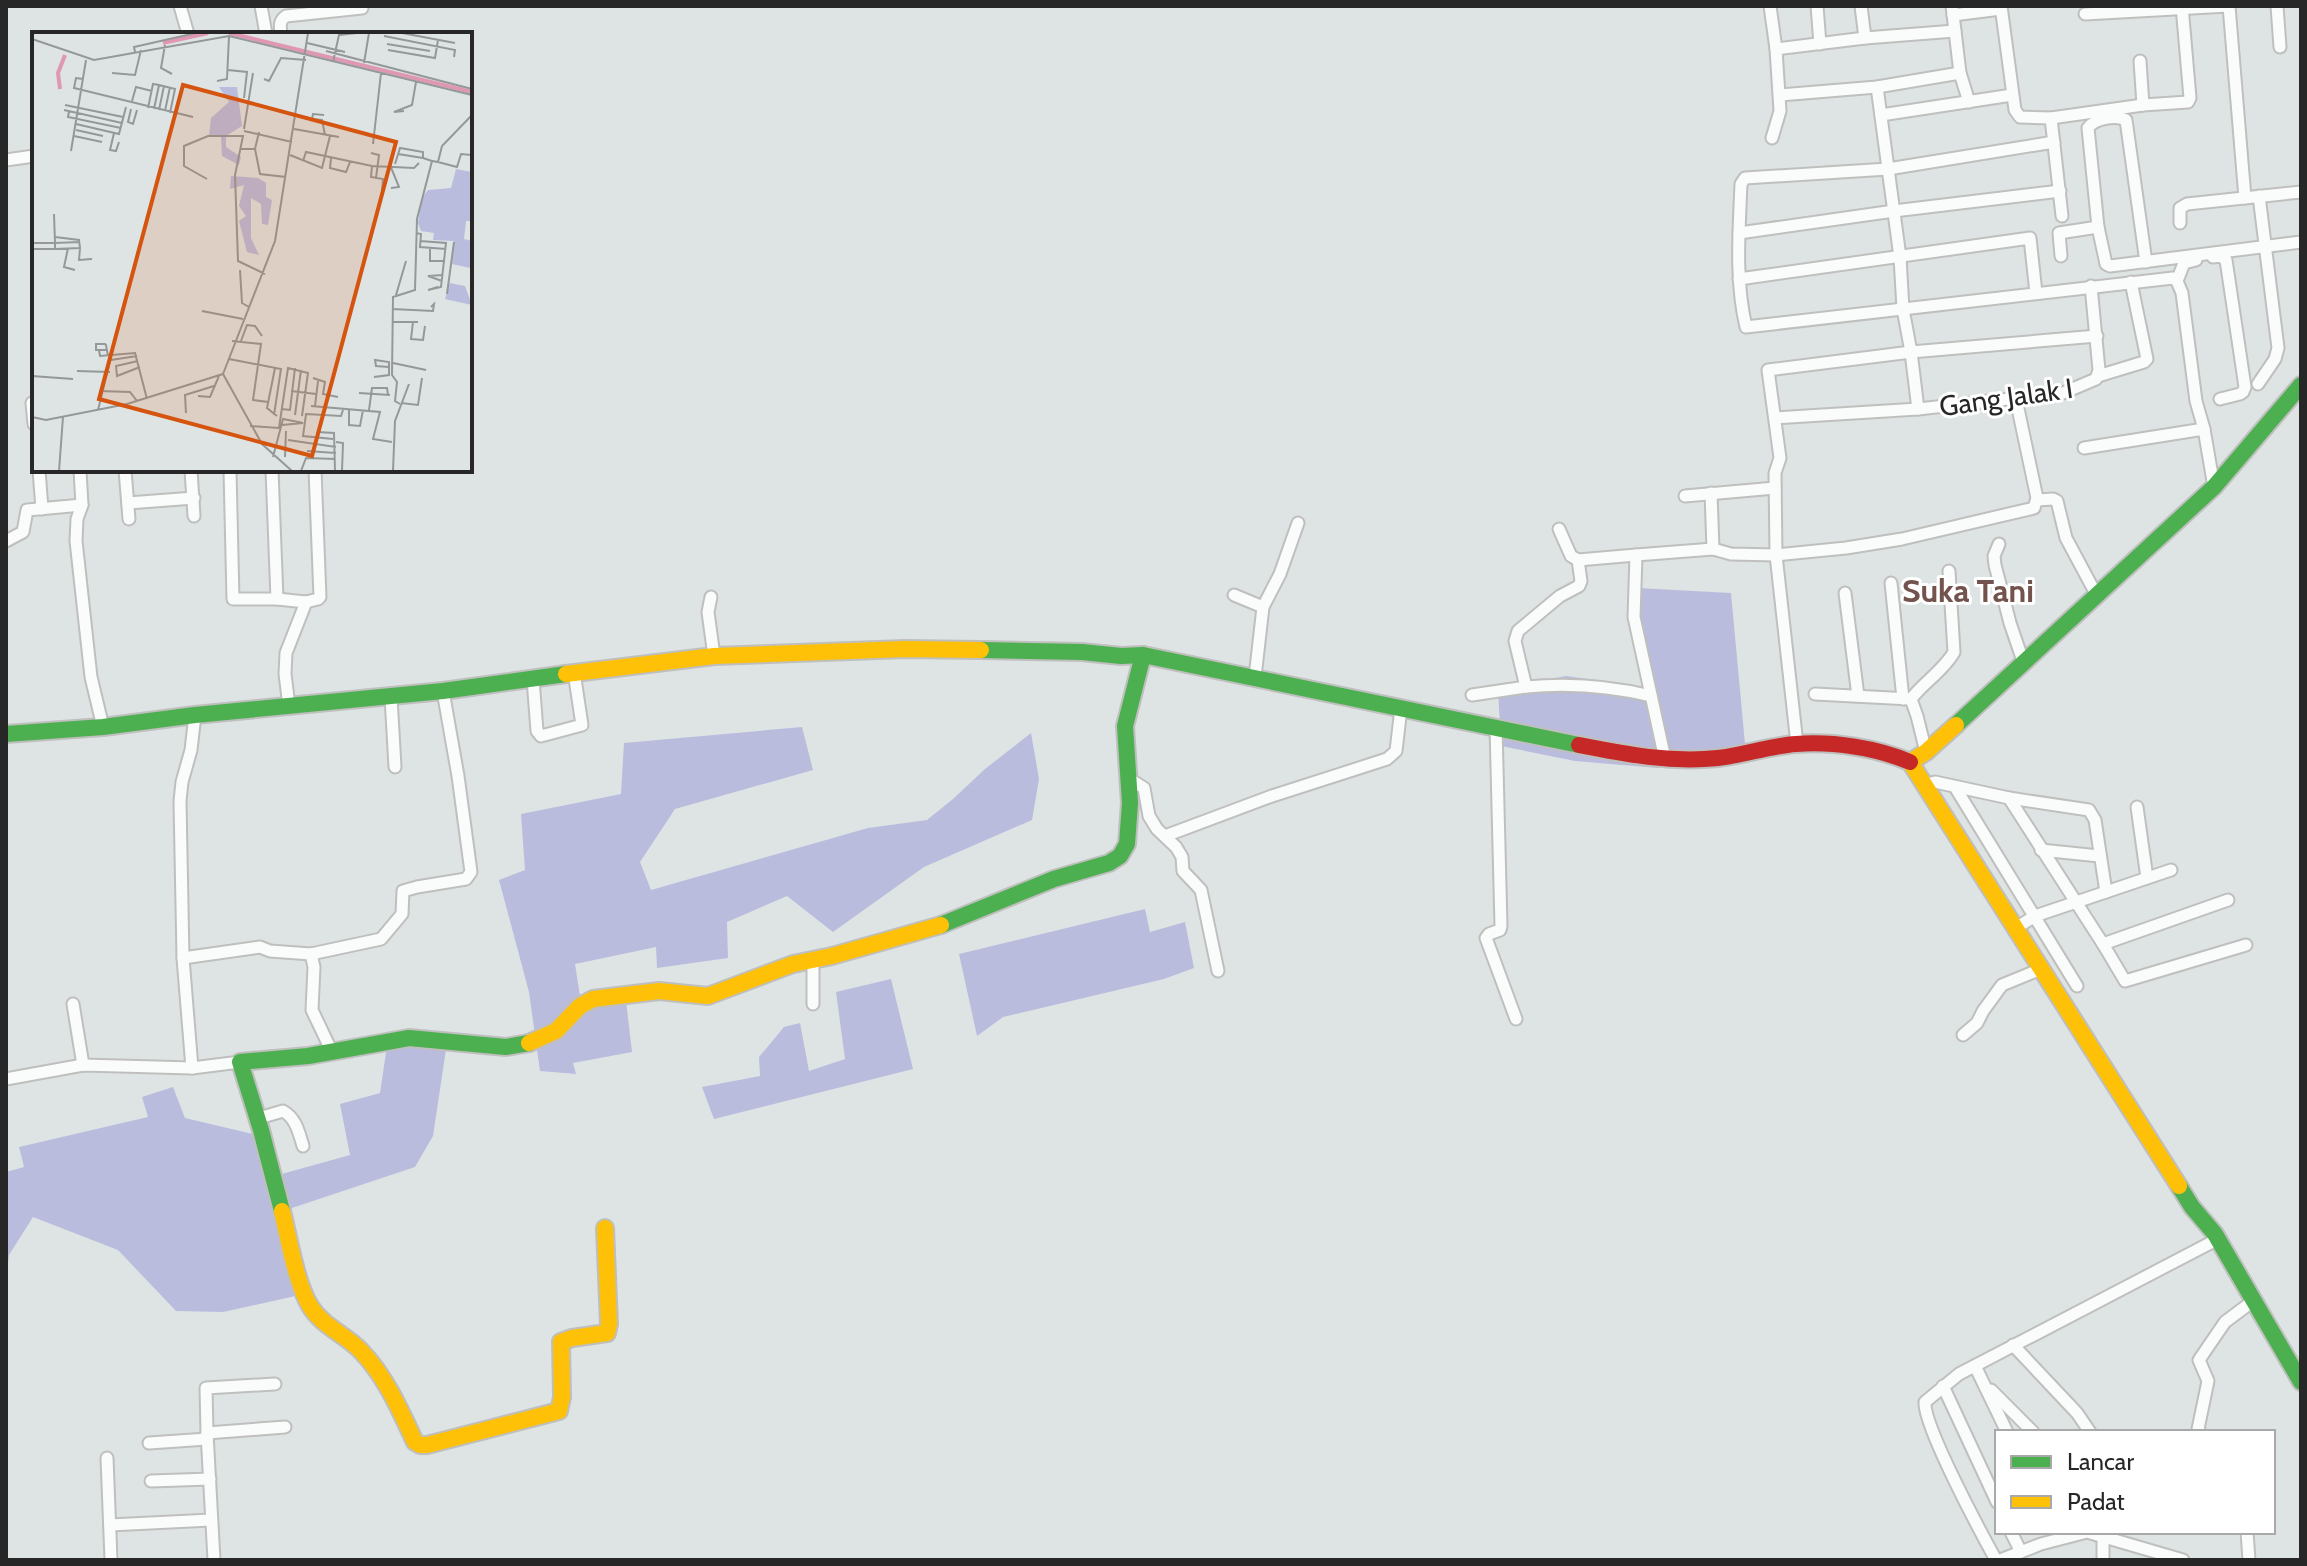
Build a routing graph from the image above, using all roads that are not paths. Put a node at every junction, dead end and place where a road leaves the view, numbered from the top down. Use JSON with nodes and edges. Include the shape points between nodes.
{"nodes":[{"id":1,"x":180,"y":6,"type":"edge"},
{"id":2,"x":261,"y":6,"type":"edge"},
{"id":3,"x":1770,"y":6,"type":"edge"},
{"id":4,"x":1817,"y":6,"type":"edge"},
{"id":5,"x":1861,"y":6,"type":"edge"},
{"id":6,"x":2228,"y":6,"type":"edge"},
{"id":7,"x":2277,"y":6,"type":"edge"},
{"id":8,"x":2182,"y":7,"type":"edge"},
{"id":9,"x":362,"y":8,"type":"dead end"},
{"id":10,"x":2001,"y":8,"type":"edge"},
{"id":11,"x":2136,"y":8,"type":"edge"},
{"id":12,"x":1952,"y":10,"type":"edge"},
{"id":13,"x":2085,"y":14,"type":"dead end"},
{"id":14,"x":1955,"y":31,"type":"junction"},
{"id":15,"x":187,"y":32,"type":"edge"},
{"id":16,"x":266,"y":32,"type":"edge"},
{"id":17,"x":281,"y":32,"type":"edge"},
{"id":18,"x":1865,"y":38,"type":"junction"},
{"id":19,"x":1820,"y":44,"type":"junction"},
{"id":20,"x":2280,"y":47,"type":"dead end"},
{"id":21,"x":1776,"y":49,"type":"junction"},
{"id":22,"x":2140,"y":61,"type":"dead end"},
{"id":23,"x":1960,"y":73,"type":"junction"},
{"id":24,"x":1877,"y":87,"type":"junction"},
{"id":25,"x":1780,"y":95,"type":"junction"},
{"id":26,"x":2012,"y":95,"type":"junction"},
{"id":27,"x":1969,"y":102,"type":"junction"},
{"id":28,"x":2143,"y":105,"type":"junction"},
{"id":29,"x":1881,"y":115,"type":"junction"},
{"id":30,"x":2051,"y":118,"type":"junction"},
{"id":31,"x":1772,"y":138,"type":"dead end"},
{"id":32,"x":2054,"y":142,"type":"junction"},
{"id":33,"x":32,"y":156,"type":"edge"},
{"id":34,"x":6,"y":160,"type":"edge"},
{"id":35,"x":1888,"y":169,"type":"junction"},
{"id":36,"x":2060,"y":191,"type":"junction"},
{"id":37,"x":2301,"y":192,"type":"edge"},
{"id":38,"x":2259,"y":196,"type":"junction"},
{"id":39,"x":2245,"y":198,"type":"junction"},
{"id":40,"x":1894,"y":211,"type":"junction"},
{"id":41,"x":2062,"y":216,"type":"dead end"},
{"id":42,"x":2180,"y":223,"type":"dead end"},
{"id":43,"x":2098,"y":227,"type":"junction"},
{"id":44,"x":1739,"y":233,"type":"junction"},
{"id":45,"x":2301,"y":242,"type":"edge"},
{"id":46,"x":2265,"y":247,"type":"junction"},
{"id":47,"x":2061,"y":256,"type":"dead end"},
{"id":48,"x":1900,"y":257,"type":"junction"},
{"id":49,"x":2146,"y":262,"type":"junction"},
{"id":50,"x":1739,"y":279,"type":"junction"},
{"id":51,"x":2177,"y":281,"type":"junction"},
{"id":52,"x":2131,"y":282,"type":"junction"},
{"id":53,"x":2091,"y":286,"type":"junction"},
{"id":54,"x":2036,"y":293,"type":"junction"},
{"id":55,"x":1903,"y":309,"type":"junction"},
{"id":56,"x":2097,"y":336,"type":"junction"},
{"id":57,"x":1911,"y":352,"type":"junction"},
{"id":58,"x":2098,"y":376,"type":"junction"},
{"id":59,"x":2258,"y":384,"type":"dead end"},
{"id":60,"x":2301,"y":385,"type":"edge"},
{"id":61,"x":2016,"y":399,"type":"junction"},
{"id":62,"x":2220,"y":399,"type":"dead end"},
{"id":63,"x":1918,"y":409,"type":"junction"},
{"id":64,"x":1775,"y":418,"type":"junction"},
{"id":65,"x":2204,"y":429,"type":"junction"},
{"id":66,"x":2084,"y":448,"type":"dead end"},
{"id":67,"x":39,"y":472,"type":"edge"},
{"id":68,"x":80,"y":472,"type":"edge"},
{"id":69,"x":125,"y":472,"type":"edge"},
{"id":70,"x":191,"y":472,"type":"edge"},
{"id":71,"x":230,"y":472,"type":"edge"},
{"id":72,"x":272,"y":472,"type":"edge"},
{"id":73,"x":315,"y":472,"type":"edge"},
{"id":74,"x":2214,"y":487,"type":"junction"},
{"id":75,"x":1775,"y":488,"type":"junction"},
{"id":76,"x":1711,"y":493,"type":"junction"},
{"id":77,"x":1685,"y":496,"type":"dead end"},
{"id":78,"x":194,"y":498,"type":"junction"},
{"id":79,"x":2037,"y":500,"type":"junction"},
{"id":80,"x":128,"y":503,"type":"junction"},
{"id":81,"x":82,"y":505,"type":"junction"},
{"id":82,"x":42,"y":509,"type":"junction"},
{"id":83,"x":194,"y":516,"type":"dead end"},
{"id":84,"x":129,"y":519,"type":"dead end"},
{"id":85,"x":1298,"y":523,"type":"dead end"},
{"id":86,"x":1559,"y":529,"type":"dead end"},
{"id":87,"x":6,"y":541,"type":"edge"},
{"id":88,"x":1999,"y":544,"type":"dead end"},
{"id":89,"x":1713,"y":549,"type":"junction"},
{"id":90,"x":1636,"y":555,"type":"junction"},
{"id":91,"x":1776,"y":555,"type":"junction"},
{"id":92,"x":1578,"y":560,"type":"junction"},
{"id":93,"x":1949,"y":571,"type":"dead end"},
{"id":94,"x":1891,"y":583,"type":"dead end"},
{"id":95,"x":1845,"y":593,"type":"dead end"},
{"id":96,"x":2096,"y":594,"type":"junction"},
{"id":97,"x":1234,"y":595,"type":"dead end"},
{"id":98,"x":711,"y":597,"type":"dead end"},
{"id":99,"x":277,"y":599,"type":"junction"},
{"id":100,"x":306,"y":602,"type":"junction"},
{"id":101,"x":1263,"y":607,"type":"junction"},
{"id":102,"x":1143,"y":655,"type":"junction"},
{"id":103,"x":714,"y":656,"type":"junction"},
{"id":104,"x":2023,"y":661,"type":"junction"},
{"id":105,"x":574,"y":672,"type":"junction"},
{"id":106,"x":1255,"y":677,"type":"junction"},
{"id":107,"x":533,"y":679,"type":"junction"},
{"id":108,"x":1526,"y":687,"type":"junction"},
{"id":109,"x":443,"y":691,"type":"junction"},
{"id":110,"x":1815,"y":694,"type":"dead end"},
{"id":111,"x":1472,"y":695,"type":"dead end"},
{"id":112,"x":1651,"y":696,"type":"junction"},
{"id":113,"x":1858,"y":696,"type":"junction"},
{"id":114,"x":391,"y":697,"type":"junction"},
{"id":115,"x":1907,"y":699,"type":"junction"},
{"id":116,"x":289,"y":706,"type":"junction"},
{"id":117,"x":1401,"y":708,"type":"junction"},
{"id":118,"x":195,"y":715,"type":"junction"},
{"id":119,"x":103,"y":727,"type":"junction"},
{"id":120,"x":1496,"y":727,"type":"junction"},
{"id":121,"x":6,"y":734,"type":"edge"},
{"id":122,"x":1797,"y":744,"type":"junction"},
{"id":123,"x":1926,"y":752,"type":"junction"},
{"id":124,"x":1665,"y":759,"type":"junction"},
{"id":125,"x":1910,"y":762,"type":"junction"},
{"id":126,"x":395,"y":767,"type":"dead end"},
{"id":127,"x":1128,"y":778,"type":"junction"},
{"id":128,"x":1940,"y":785,"type":"junction"},
{"id":129,"x":2009,"y":798,"type":"junction"},
{"id":130,"x":2137,"y":807,"type":"dead end"},
{"id":131,"x":1165,"y":836,"type":"junction"},
{"id":132,"x":2041,"y":850,"type":"junction"},
{"id":133,"x":2099,"y":856,"type":"junction"},
{"id":134,"x":2171,"y":870,"type":"dead end"},
{"id":135,"x":2147,"y":878,"type":"junction"},
{"id":136,"x":2106,"y":892,"type":"junction"},
{"id":137,"x":2228,"y":900,"type":"dead end"},
{"id":138,"x":2075,"y":903,"type":"junction"},
{"id":139,"x":2027,"y":921,"type":"junction"},
{"id":140,"x":2103,"y":944,"type":"junction"},
{"id":141,"x":2246,"y":945,"type":"dead end"},
{"id":142,"x":311,"y":954,"type":"junction"},
{"id":143,"x":183,"y":958,"type":"junction"},
{"id":144,"x":813,"y":959,"type":"junction"},
{"id":145,"x":2041,"y":969,"type":"junction"},
{"id":146,"x":1218,"y":971,"type":"dead end"},
{"id":147,"x":2077,"y":986,"type":"dead end"},
{"id":148,"x":73,"y":1004,"type":"dead end"},
{"id":149,"x":813,"y":1004,"type":"dead end"},
{"id":150,"x":1516,"y":1019,"type":"dead end"},
{"id":151,"x":1963,"y":1035,"type":"dead end"},
{"id":152,"x":332,"y":1052,"type":"junction"},
{"id":153,"x":240,"y":1062,"type":"junction"},
{"id":154,"x":83,"y":1065,"type":"junction"},
{"id":155,"x":192,"y":1068,"type":"junction"},
{"id":156,"x":6,"y":1079,"type":"edge"},
{"id":157,"x":259,"y":1118,"type":"junction"},
{"id":158,"x":303,"y":1146,"type":"dead end"},
{"id":159,"x":605,"y":1228,"type":"dead end"},
{"id":160,"x":2216,"y":1236,"type":"junction"},
{"id":161,"x":2253,"y":1301,"type":"junction"},
{"id":162,"x":2013,"y":1345,"type":"junction"},
{"id":163,"x":1975,"y":1366,"type":"junction"},
{"id":164,"x":2301,"y":1382,"type":"edge"},
{"id":165,"x":1983,"y":1383,"type":"junction"},
{"id":166,"x":275,"y":1384,"type":"dead end"},
{"id":167,"x":1943,"y":1386,"type":"junction"},
{"id":168,"x":285,"y":1427,"type":"dead end"},
{"id":169,"x":2006,"y":1430,"type":"edge"},
{"id":170,"x":2031,"y":1430,"type":"edge"},
{"id":171,"x":2089,"y":1430,"type":"edge"},
{"id":172,"x":2199,"y":1430,"type":"edge"},
{"id":173,"x":207,"y":1436,"type":"junction"},
{"id":174,"x":149,"y":1443,"type":"dead end"},
{"id":175,"x":107,"y":1458,"type":"dead end"},
{"id":176,"x":210,"y":1479,"type":"junction"},
{"id":177,"x":151,"y":1481,"type":"dead end"},
{"id":178,"x":1992,"y":1481,"type":"edge"},
{"id":179,"x":211,"y":1520,"type":"junction"},
{"id":180,"x":110,"y":1525,"type":"junction"},
{"id":181,"x":2012,"y":1534,"type":"edge"},
{"id":182,"x":2078,"y":1534,"type":"edge"},
{"id":183,"x":2096,"y":1534,"type":"edge"},
{"id":184,"x":2247,"y":1534,"type":"edge"},
{"id":185,"x":2103,"y":1537,"type":"junction"},
{"id":186,"x":2021,"y":1552,"type":"junction"},
{"id":187,"x":111,"y":1560,"type":"edge"},
{"id":188,"x":214,"y":1560,"type":"edge"},
{"id":189,"x":1998,"y":1560,"type":"edge"},
{"id":190,"x":2103,"y":1560,"type":"edge"},
{"id":191,"x":2183,"y":1560,"type":"edge"},
{"id":192,"x":2249,"y":1560,"type":"edge"}],
"edges":[{"from":1,"to":15,"type":"street"},
{"from":2,"to":16,"type":"street"},
{"from":3,"to":21,"type":"street"},
{"from":4,"to":19,"type":"street"},
{"from":5,"to":18,"type":"street"},
{"from":6,"to":8,"type":"street"},
{"from":6,"to":39,"type":"street"},
{"from":7,"to":20,"type":"street"},
{"from":8,"to":11,"type":"street"},
{"from":8,"to":28,"type":"street","via":[[2190,98],[2185,103]]},
{"from":9,"to":17,"type":"street","via":[[286,16]]},
{"from":10,"to":12,"type":"street"},
{"from":10,"to":26,"type":"street"},
{"from":11,"to":13,"type":"street"},
{"from":12,"to":14,"type":"street"},
{"from":14,"to":18,"type":"street"},
{"from":14,"to":23,"type":"street"},
{"from":18,"to":19,"type":"street"},
{"from":19,"to":21,"type":"street"},
{"from":21,"to":25,"type":"street"},
{"from":22,"to":28,"type":"street"},
{"from":23,"to":24,"type":"street"},
{"from":23,"to":27,"type":"street"},
{"from":24,"to":25,"type":"street"},
{"from":24,"to":29,"type":"street"},
{"from":25,"to":31,"type":"street"},
{"from":26,"to":27,"type":"street"},
{"from":26,"to":30,"type":"street","via":[[2020,117]]},
{"from":27,"to":29,"type":"street"},
{"from":28,"to":30,"type":"street"},
{"from":29,"to":35,"type":"street"},
{"from":30,"to":32,"type":"street"},
{"from":32,"to":35,"type":"street"},
{"from":32,"to":36,"type":"street"},
{"from":33,"to":34,"type":"street"},
{"from":35,"to":40,"type":"street"},
{"from":35,"to":44,"type":"street","via":[[1748,177],[1741,184]]},
{"from":36,"to":40,"type":"street"},
{"from":36,"to":41,"type":"street"},
{"from":37,"to":38,"type":"street"},
{"from":38,"to":39,"type":"street"},
{"from":38,"to":46,"type":"street"},
{"from":39,"to":42,"type":"street","via":[[2183,206]]},
{"from":40,"to":44,"type":"street"},
{"from":40,"to":48,"type":"street"},
{"from":43,"to":47,"type":"street","via":[[2059,233]]},
{"from":43,"to":49,"type":"street","via":[[2106,264]]},
{"from":43,"to":49,"type":"street","via":[[2088,128],[2096,121],[2124,118]]},
{"from":44,"to":50,"type":"street"},
{"from":45,"to":46,"type":"street"},
{"from":46,"to":49,"type":"street"},
{"from":46,"to":59,"type":"street","via":[[2278,353]]},
{"from":48,"to":50,"type":"street"},
{"from":48,"to":54,"type":"street","via":[[2030,238]]},
{"from":48,"to":55,"type":"street"},
{"from":50,"to":55,"type":"street","via":[[1747,328]]},
{"from":51,"to":52,"type":"street"},
{"from":51,"to":62,"type":"street","via":[[2187,261],[2220,256],[2226,260],[2245,390]]},
{"from":51,"to":65,"type":"street"},
{"from":52,"to":53,"type":"street"},
{"from":52,"to":58,"type":"street","via":[[2147,359]]},
{"from":53,"to":54,"type":"street"},
{"from":53,"to":56,"type":"street","name":"Gang Jalak I"},
{"from":54,"to":55,"type":"street"},
{"from":55,"to":57,"type":"street"},
{"from":56,"to":57,"type":"street","name":"Gang Jalak I"},
{"from":56,"to":58,"type":"street","name":"Gang Jalak I"},
{"from":57,"to":63,"type":"street"},
{"from":57,"to":64,"type":"street","name":"Gang Jalak I","via":[[1770,369]]},
{"from":58,"to":61,"type":"street","name":"Gang Jalak I","via":[[2063,393]]},
{"from":60,"to":74,"type":"street"},
{"from":61,"to":63,"type":"street","name":"Gang Jalak I"},
{"from":61,"to":79,"type":"street"},
{"from":63,"to":64,"type":"street","name":"Gang Jalak I"},
{"from":64,"to":75,"type":"street","via":[[1780,458]]},
{"from":65,"to":66,"type":"street"},
{"from":65,"to":74,"type":"street"},
{"from":67,"to":82,"type":"street"},
{"from":68,"to":81,"type":"street"},
{"from":69,"to":80,"type":"street"},
{"from":70,"to":78,"type":"street"},
{"from":71,"to":99,"type":"street","via":[[233,599]]},
{"from":72,"to":99,"type":"street"},
{"from":73,"to":100,"type":"street","via":[[320,597]]},
{"from":74,"to":96,"type":"street"},
{"from":75,"to":76,"type":"street"},
{"from":75,"to":91,"type":"street"},
{"from":76,"to":77,"type":"street"},
{"from":76,"to":89,"type":"street"},
{"from":78,"to":80,"type":"street"},
{"from":78,"to":83,"type":"street"},
{"from":79,"to":91,"type":"street","via":[[2034,508],[2024,511],[1902,539]]},
{"from":79,"to":96,"type":"street","via":[[2057,501],[2066,538]]},
{"from":80,"to":84,"type":"street"},
{"from":81,"to":82,"type":"street"},
{"from":81,"to":119,"type":"street","via":[[76,541],[91,677]]},
{"from":82,"to":87,"type":"street","via":[[27,510],[23,532]]},
{"from":85,"to":101,"type":"street"},
{"from":86,"to":92,"type":"street"},
{"from":88,"to":104,"type":"street","via":[[1995,565]]},
{"from":89,"to":90,"type":"street"},
{"from":89,"to":91,"type":"street"},
{"from":90,"to":92,"type":"street"},
{"from":90,"to":112,"type":"street","via":[[1634,617]]},
{"from":91,"to":122,"type":"street"},
{"from":92,"to":108,"type":"street","via":[[1579,586],[1518,631],[1515,641]]},
{"from":93,"to":115,"type":"street","via":[[1954,652]]},
{"from":94,"to":115,"type":"street"},
{"from":95,"to":113,"type":"street"},
{"from":96,"to":104,"type":"street"},
{"from":97,"to":101,"type":"street"},
{"from":98,"to":103,"type":"street"},
{"from":99,"to":100,"type":"street"},
{"from":100,"to":116,"type":"street","via":[[286,653]]},
{"from":101,"to":106,"type":"street"},
{"from":102,"to":103,"type":"street","via":[[905,649]]},
{"from":102,"to":106,"type":"street"},
{"from":102,"to":127,"type":"street","via":[[1125,726]]},
{"from":103,"to":105,"type":"street"},
{"from":104,"to":123,"type":"street"},
{"from":105,"to":107,"type":"street"},
{"from":105,"to":107,"type":"street","via":[[582,725],[541,736]]},
{"from":106,"to":117,"type":"street"},
{"from":107,"to":109,"type":"street"},
{"from":108,"to":111,"type":"street"},
{"from":108,"to":112,"type":"street","via":[[1615,687]]},
{"from":109,"to":114,"type":"street"},
{"from":109,"to":142,"type":"street","via":[[471,872],[466,879],[403,891],[402,914],[381,939]]},
{"from":110,"to":113,"type":"street"},
{"from":112,"to":124,"type":"street"},
{"from":113,"to":115,"type":"street"},
{"from":114,"to":116,"type":"street"},
{"from":114,"to":126,"type":"street"},
{"from":115,"to":123,"type":"street"},
{"from":116,"to":118,"type":"street"},
{"from":117,"to":120,"type":"street"},
{"from":117,"to":131,"type":"street","via":[[1396,751],[1387,759]]},
{"from":118,"to":119,"type":"street"},
{"from":118,"to":143,"type":"street","via":[[180,801]]},
{"from":119,"to":121,"type":"street"},
{"from":120,"to":124,"type":"street"},
{"from":120,"to":150,"type":"street","via":[[1501,928],[1486,938]]},
{"from":122,"to":124,"type":"street","via":[[1718,758]]},
{"from":122,"to":125,"type":"street","via":[[1857,747]]},
{"from":123,"to":125,"type":"street"},
{"from":125,"to":128,"type":"street"},
{"from":127,"to":131,"type":"street","via":[[1144,788],[1149,816]]},
{"from":127,"to":144,"type":"street","via":[[1127,844],[1109,863],[1054,879],[953,922]]},
{"from":128,"to":129,"type":"street"},
{"from":128,"to":139,"type":"street"},
{"from":128,"to":139,"type":"street"},
{"from":129,"to":132,"type":"street"},
{"from":129,"to":133,"type":"street","via":[[2089,810]]},
{"from":130,"to":135,"type":"street"},
{"from":131,"to":146,"type":"street","via":[[1180,853],[1185,876],[1201,890]]},
{"from":132,"to":133,"type":"street"},
{"from":132,"to":138,"type":"street"},
{"from":133,"to":136,"type":"street"},
{"from":134,"to":135,"type":"street"},
{"from":135,"to":136,"type":"street"},
{"from":136,"to":138,"type":"street"},
{"from":137,"to":140,"type":"street"},
{"from":138,"to":139,"type":"street"},
{"from":138,"to":140,"type":"street"},
{"from":139,"to":145,"type":"street"},
{"from":139,"to":147,"type":"street"},
{"from":140,"to":141,"type":"street","via":[[2127,982]]},
{"from":142,"to":143,"type":"street","via":[[260,947]]},
{"from":142,"to":152,"type":"street","via":[[312,1010]]},
{"from":143,"to":155,"type":"street"},
{"from":144,"to":149,"type":"street"},
{"from":144,"to":152,"type":"street","via":[[708,996],[659,991],[593,999],[556,1031],[525,1045],[414,1038]]},
{"from":145,"to":151,"type":"street","via":[[2002,985]]},
{"from":145,"to":160,"type":"street","via":[[2192,1207]]},
{"from":148,"to":154,"type":"street"},
{"from":152,"to":153,"type":"street"},
{"from":153,"to":155,"type":"street"},
{"from":153,"to":157,"type":"street"},
{"from":154,"to":155,"type":"street"},
{"from":154,"to":156,"type":"street"},
{"from":157,"to":158,"type":"street","via":[[289,1114]]},
{"from":157,"to":159,"type":"street","via":[[305,1297],[320,1319],[370,1361],[420,1445],[559,1411],[561,1342],[607,1333]]},
{"from":160,"to":161,"type":"street"},
{"from":160,"to":162,"type":"street"},
{"from":161,"to":164,"type":"street"},
{"from":161,"to":172,"type":"street","via":[[2223,1325],[2199,1360],[2208,1381]]},
{"from":162,"to":163,"type":"street"},
{"from":162,"to":171,"type":"street"},
{"from":163,"to":165,"type":"street"},
{"from":163,"to":167,"type":"street"},
{"from":165,"to":169,"type":"street"},
{"from":165,"to":170,"type":"street"},
{"from":166,"to":173,"type":"street","via":[[206,1388]]},
{"from":167,"to":178,"type":"street"},
{"from":167,"to":189,"type":"street","via":[[1925,1402],[1927,1416]]},
{"from":168,"to":173,"type":"street"},
{"from":173,"to":174,"type":"street"},
{"from":173,"to":176,"type":"street"},
{"from":175,"to":180,"type":"street"},
{"from":176,"to":177,"type":"street"},
{"from":176,"to":179,"type":"street"},
{"from":179,"to":180,"type":"street"},
{"from":179,"to":188,"type":"street"},
{"from":180,"to":187,"type":"street"},
{"from":181,"to":186,"type":"street"},
{"from":182,"to":186,"type":"street"},
{"from":183,"to":185,"type":"street"},
{"from":184,"to":192,"type":"street"},
{"from":185,"to":190,"type":"street"},
{"from":185,"to":191,"type":"street"},
{"from":186,"to":189,"type":"street"}]}
